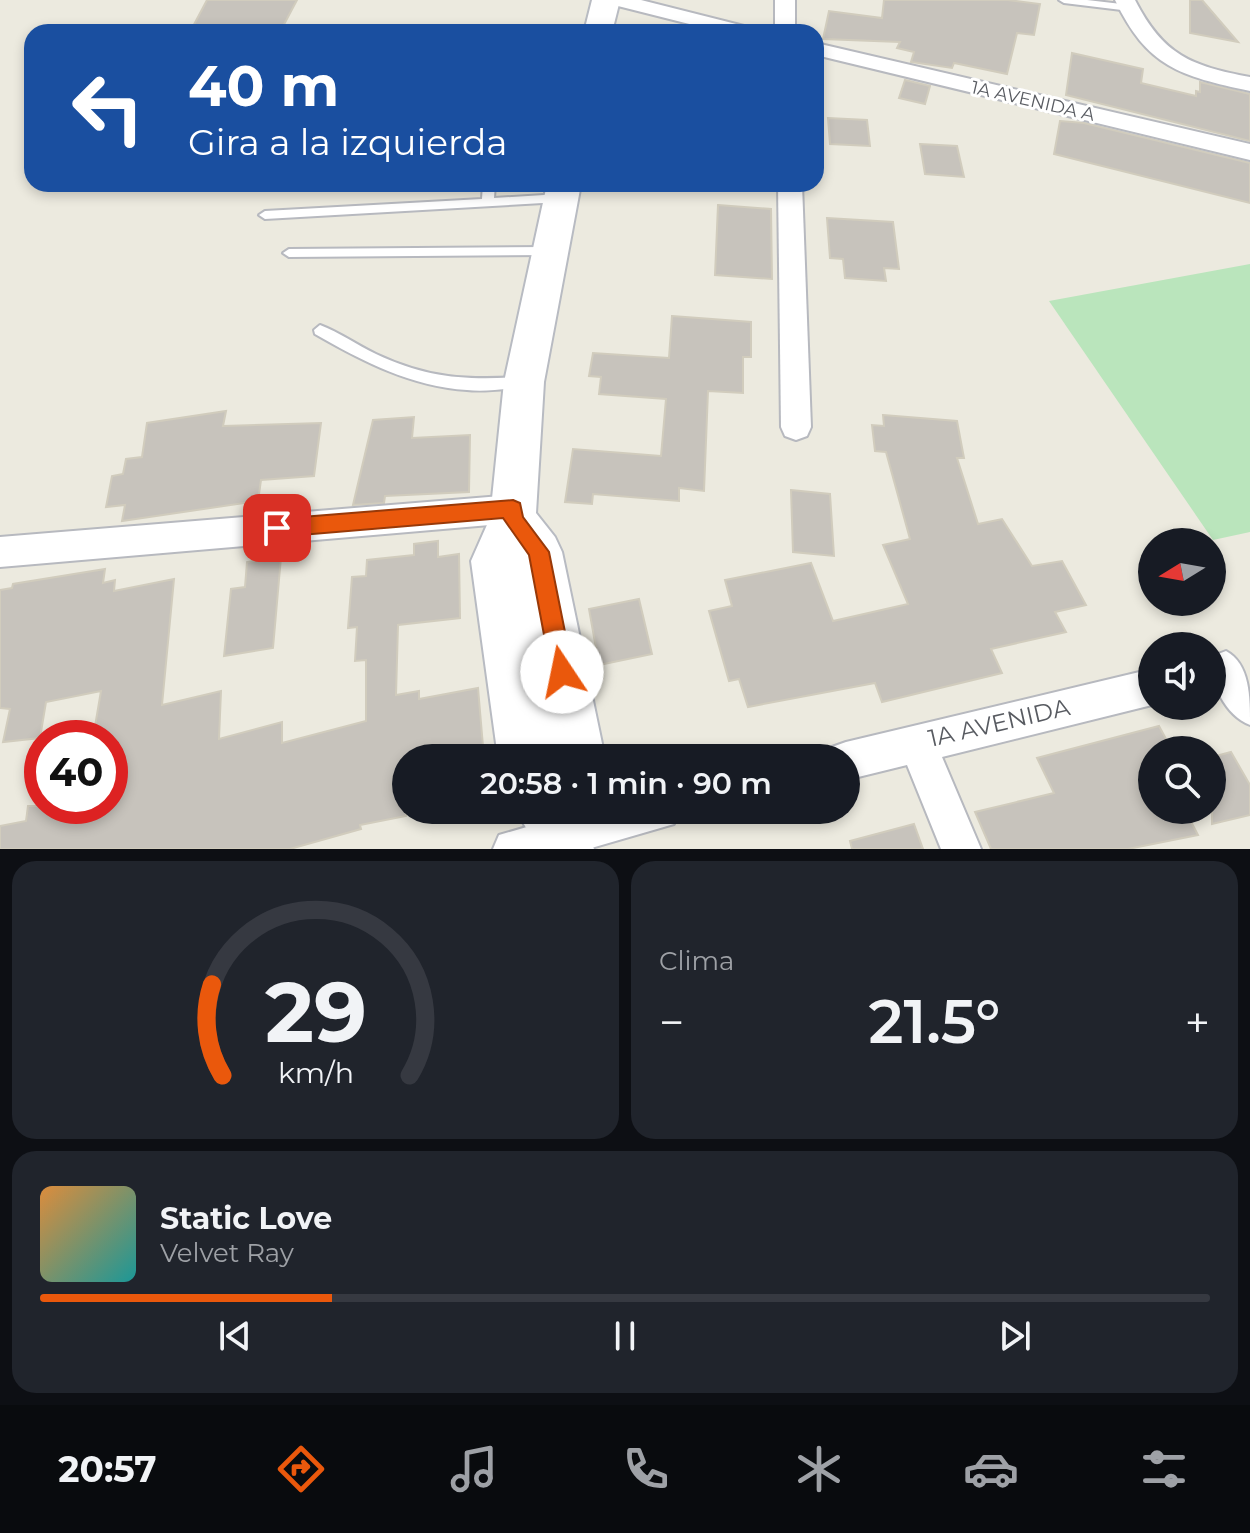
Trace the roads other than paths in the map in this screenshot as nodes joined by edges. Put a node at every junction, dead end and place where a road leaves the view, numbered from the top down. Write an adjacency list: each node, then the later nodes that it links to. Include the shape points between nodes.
1 (606, 0): 6 (street)
2 (617, 0): 7 (street)
3 (785, 0): 8 (street)
4 (1064, 0): 5 (lane)
5 (1127, 4): 10 (street, via 1136,26 1179,67)
6 (600, 24)
7 (713, 24)
8 (785, 24)
9 (824, 51): 11 (street, 1A AVENIDA A)
10 (1250, 84)
11 (1250, 152)
12 (489, 192): 16 (lane)
13 (556, 192): 16 (lane)
14 (563, 192): 18 (street)
15 (790, 192): 22 (street)
16 (488, 202): 17 (lane)
17 (265, 215)
18 (549, 251): 19 (lane); 21 (street)
19 (289, 253)
20 (320, 330): 21 (lane, via 366,358 410,373 465,385)
21 (524, 382): 23 (street)
22 (796, 427)
23 (513, 514): 24 (street); 29 (street, via 494,561); 30 (street, via 539,552)
24 (0, 552)
25 (1229, 668): 27 (street)
26 (1138, 690): 28 (street, 1A AVENIDA)
27 (1250, 707)
28 (917, 742): 31 (street, 1A AVENIDA); 34 (street)
29 (523, 744)
30 (575, 744)
31 (860, 757)
32 (588, 824): 33 (street)
33 (552, 831)
34 (961, 849)

